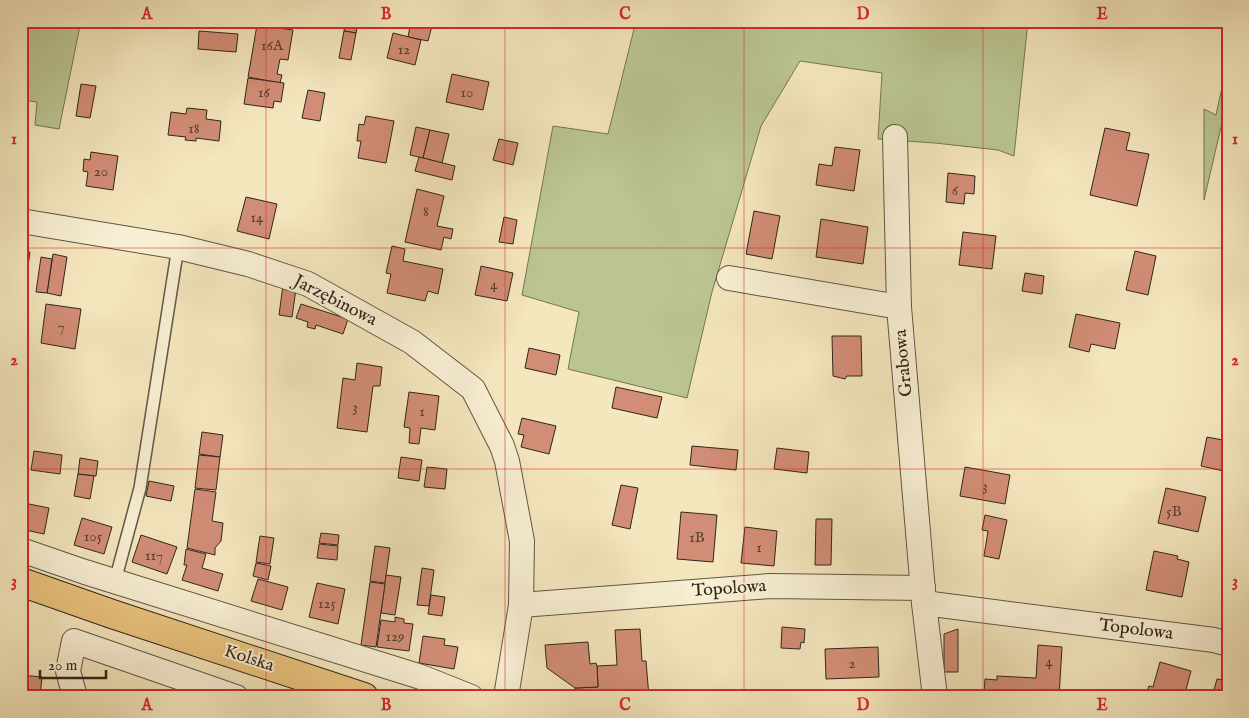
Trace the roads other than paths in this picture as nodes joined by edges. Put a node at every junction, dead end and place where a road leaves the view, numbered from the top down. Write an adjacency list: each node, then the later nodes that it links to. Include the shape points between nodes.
1 (895, 137): 5 (street, Grabowa)
2 (21, 221): 3 (street, Jarzębinowa)
3 (178, 247): 7 (lane, via 140,488); 10 (street, Jarzębinowa, via 248,264 308,284 412,342 473,389 507,461 522,541)
4 (729, 278): 5 (street)
5 (899, 307): 9 (street, Grabowa)
6 (21, 550): 7 (street)
7 (115, 581): 15 (street, via 420,677)
8 (21, 582): 14 (main road, Kolska)
9 (924, 596): 10 (street, Topolowa, via 770,586); 11 (street, Topolowa); 17 (street)
10 (521, 605): 16 (street)
11 (1228, 644)
12 (75, 697): 13 (street, via 68,671 74,641)
13 (236, 697)
14 (364, 697)
15 (471, 697)
16 (506, 697)
17 (935, 697)

